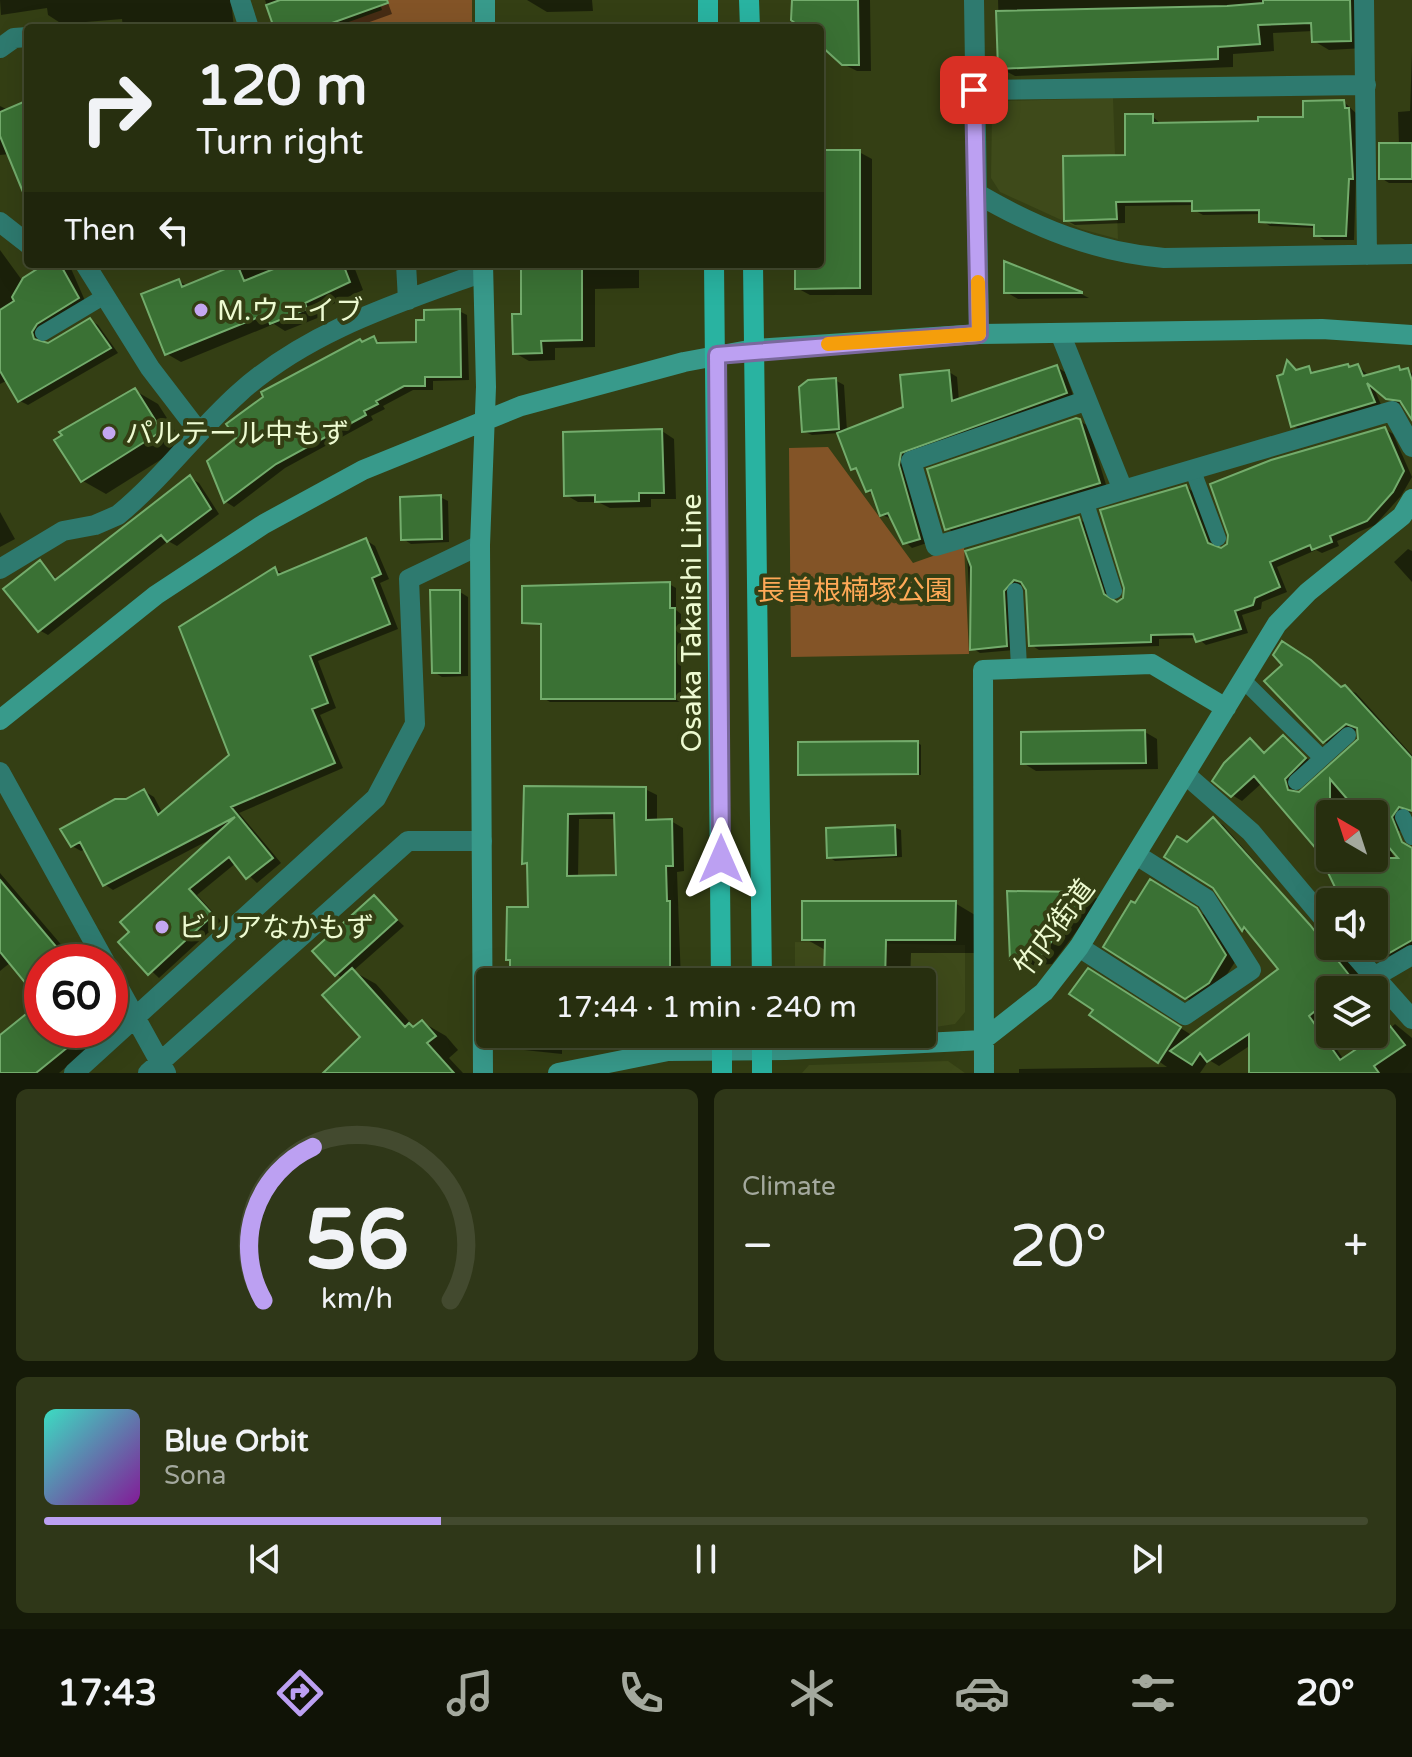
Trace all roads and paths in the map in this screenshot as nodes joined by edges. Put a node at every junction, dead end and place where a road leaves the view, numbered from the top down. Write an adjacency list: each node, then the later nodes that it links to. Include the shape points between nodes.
1 (240, 0): 7 (street)
2 (485, 0): 8 (street)
3 (708, 0): 9 (main road)
4 (749, 0): 10 (main road)
5 (974, 0): 14 (street)
6 (1364, 0): 13 (street)
7 (247, 24)
8 (485, 24)
9 (708, 24)
10 (750, 24)
11 (24, 37): 12 (street)
12 (0, 48)
13 (1366, 85): 14 (street); 19 (street)
14 (974, 90): 15 (street)
15 (976, 193): 19 (street, via 1056,234 1133,256); 29 (street)
16 (0, 222): 17 (street)
17 (24, 241)
18 (1412, 254): 19 (street)
19 (1367, 255)
20 (88, 268): 25 (street)
21 (406, 268): 26 (street)
22 (483, 268): 26 (street); 34 (street)
23 (714, 268): 32 (main road, Osaka Takaishi Line)
24 (753, 268): 31 (main road)
25 (105, 296): 27 (lane); 35 (street)
26 (408, 300): 35 (street, via 330,331 277,363)
27 (43, 333)
28 (1060, 333): 29 (street); 30 (street, via 1322,329); 33 (street)
29 (979, 334): 31 (street)
30 (1412, 335)
31 (754, 349): 32 (street); 65 (main road)
32 (717, 355): 34 (street); 64 (main road, Osaka Takaishi Line)
33 (1085, 401): 38 (street); 39 (street, via 911,461 936,546)
34 (485, 419): 42 (street); 49 (street, via 363,470 210,557)
35 (199, 432): 43 (street, via 118,515 63,531)
36 (1412, 447): 37 (street, via 1392,411)
37 (1193, 471): 38 (street); 41 (lane)
38 (1123, 490): 39 (street)
39 (1085, 500): 45 (lane)
40 (1409, 514): 47 (street, 竹内街道, via 1308,592 1277,624)
41 (1218, 538)
42 (480, 545): 57 (street); 70 (street, via 409,579 415,724 376,798)
43 (0, 569)
44 (1015, 591): 46 (lane)
45 (1114, 591)
46 (1019, 667): 48 (street, via 1152,664); 73 (street, via 983,670)
47 (1244, 681): 48 (street, 竹内街道); 51 (lane)
48 (1226, 708): 53 (street, 竹内街道)
49 (0, 720)
50 (1348, 735): 51 (lane)
51 (1322, 758): 54 (lane)
52 (0, 772): 60 (street)
53 (1185, 774): 58 (street, 竹内街道); 59 (street, via 1251,832)
54 (1296, 782)
55 (1403, 817): 56 (lane)
56 (1412, 837)
57 (482, 841): 77 (street, via 408,841); 79 (street)
58 (1138, 856): 61 (street, 竹内街道); 61 (street, via 1206,899 1251,970 1185,1015)
59 (1316, 909)
60 (95, 944)
61 (1079, 947): 73 (street, 竹内街道, via 1044,992)
62 (1412, 955): 67 (street)
63 (1359, 960): 66 (street)
64 (721, 968)
65 (762, 968)
66 (1373, 976)
67 (1376, 976)
68 (1388, 992): 71 (street)
69 (128, 1004): 70 (street)
70 (135, 1017): 77 (street); 78 (street)
71 (1412, 1019)
72 (936, 1040): 73 (street)
73 (983, 1040): 83 (street)
74 (686, 1048): 80 (street)
75 (722, 1048): 81 (main road)
76 (761, 1048): 82 (main road)
77 (158, 1069)
78 (74, 1073)
79 (483, 1073)
80 (558, 1073)
81 (722, 1073)
82 (762, 1073)
83 (984, 1073)

